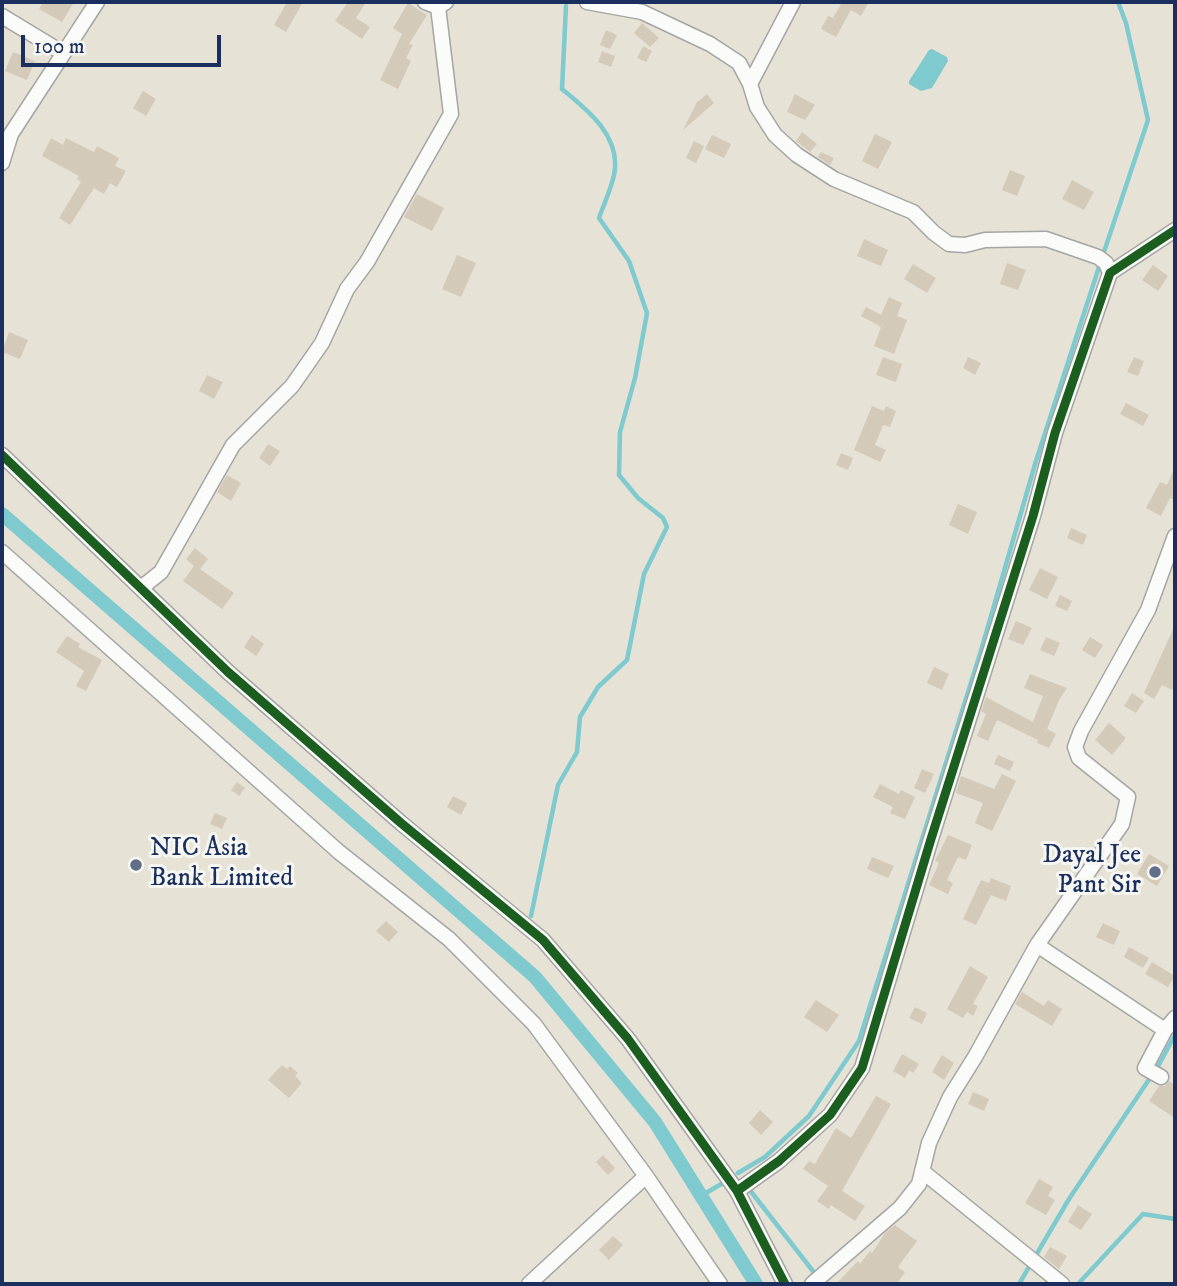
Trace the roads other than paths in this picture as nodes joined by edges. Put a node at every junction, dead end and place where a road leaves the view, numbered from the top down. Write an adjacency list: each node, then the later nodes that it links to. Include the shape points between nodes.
1 (97, 2): 6 (street)
2 (587, 2): 7 (street, via 642,12 710,44 739,64)
3 (793, 2): 7 (street)
4 (436, 4): 14 (street, via 451,114 347,289 322,343 292,386 233,445 161,572)
5 (2, 16): 6 (street)
6 (63, 53): 8 (street, via 11,134)
7 (750, 85): 10 (street, via 757,107 775,135 797,155 834,179 913,212 949,244 1046,239)
8 (2, 163)
9 (1175, 230): 10 (street)
10 (1105, 264): 21 (street, via 1033,516 862,1068 830,1115)
11 (2, 455): 14 (street)
12 (1175, 536): 15 (street, via 1148,610 1075,747 1079,758 1128,797 1122,824)
13 (2, 552): 20 (street, via 339,852 449,939 534,1024)
14 (141, 589): 21 (street, via 258,698 544,940 628,1039)
15 (1037, 945): 17 (street); 19 (street, via 950,1097)
16 (1175, 1018): 17 (street)
17 (1165, 1030): 18 (street, via 1145,1068)
18 (1161, 1077)
19 (922, 1171): 25 (street, via 919,1184 900,1208); 26 (street)
20 (646, 1176): 22 (street); 23 (street)
21 (737, 1191): 24 (street)
22 (529, 1284)
23 (720, 1284)
24 (785, 1284)
25 (811, 1284)
26 (1062, 1284)

